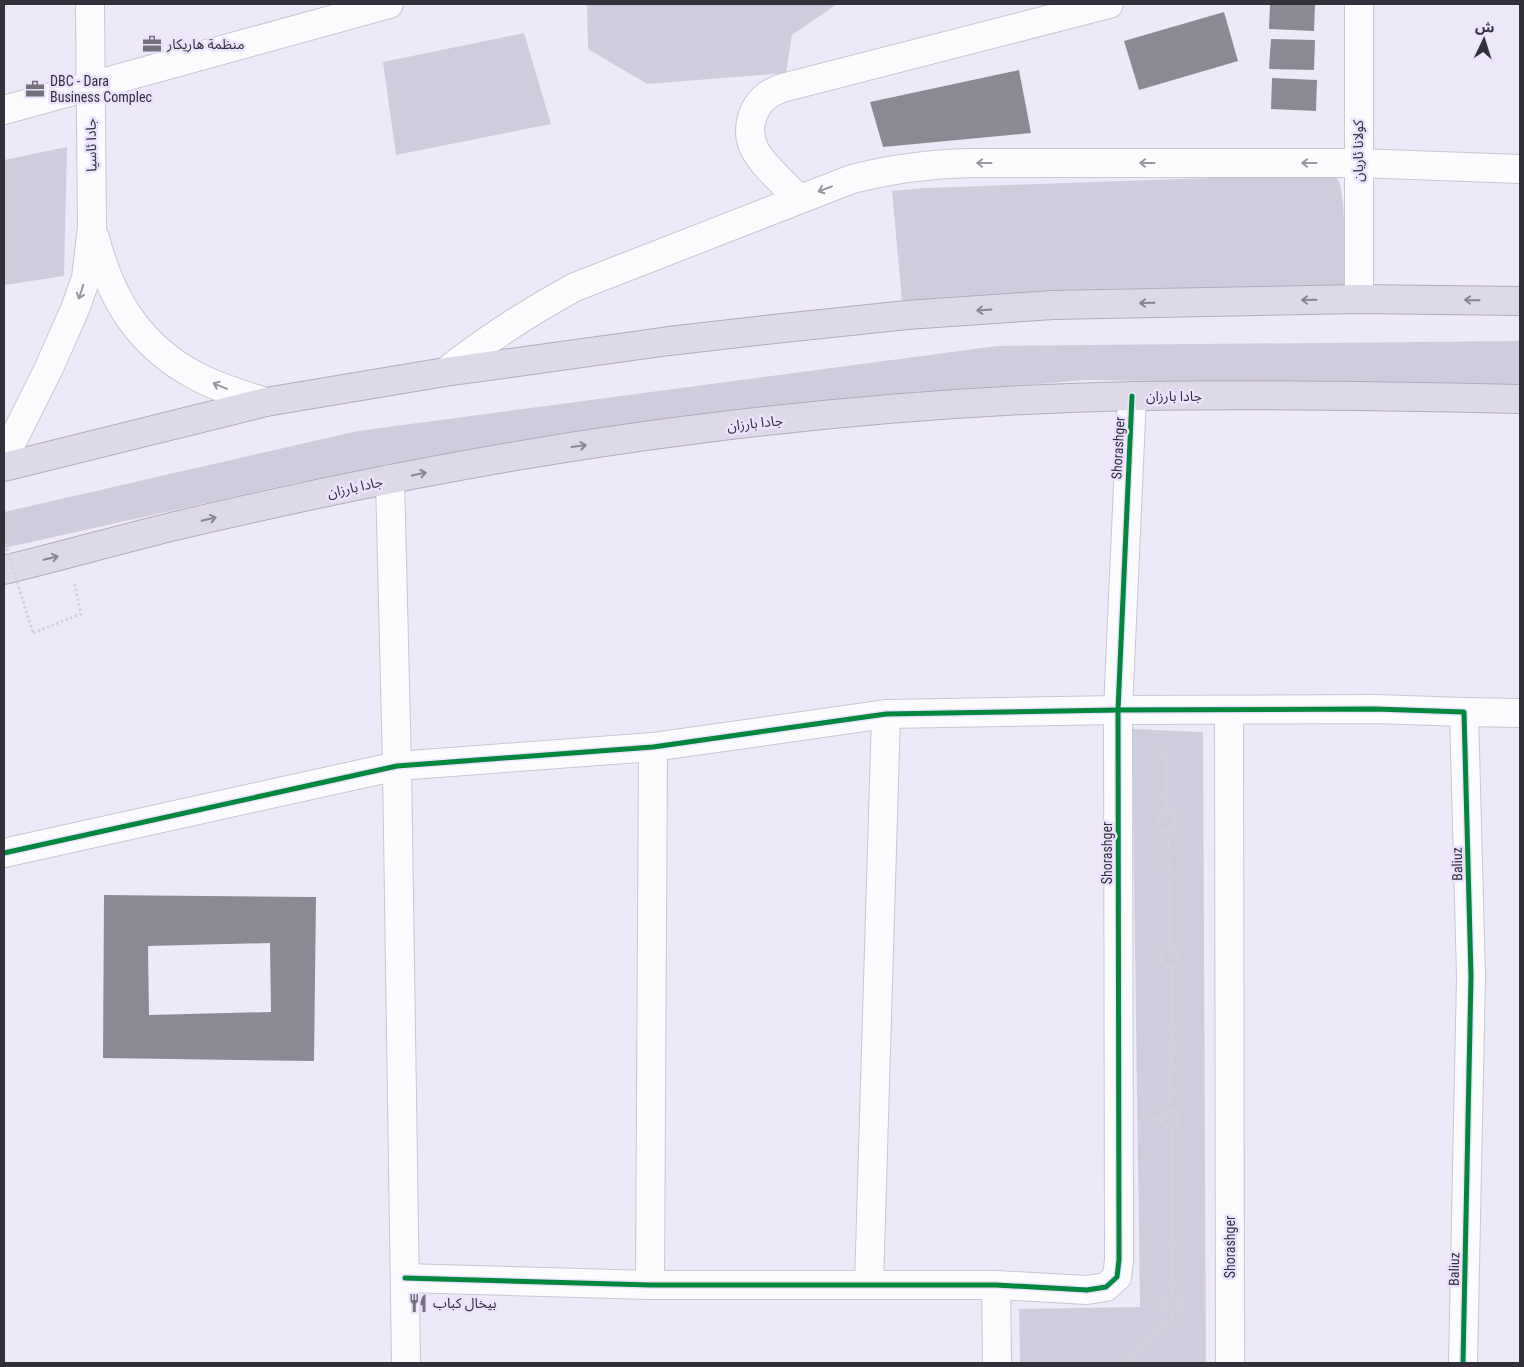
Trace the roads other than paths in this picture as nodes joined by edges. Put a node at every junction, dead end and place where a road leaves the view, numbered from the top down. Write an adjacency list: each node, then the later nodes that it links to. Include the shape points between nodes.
1 (90, 4): 6 (street, جادا ئاسيا)
2 (389, 4): 5 (street)
3 (1109, 4): 10 (street, via 782,88 768,95 757,106 751,120 750,135 764,162)
4 (1359, 4): 8 (street, كولانا ئاريان)
5 (345, 10): 6 (street)
6 (90, 87): 7 (street); 11 (street, جادا ئاسيا)
7 (4, 110)
8 (1358, 163): 9 (street); 10 (street, one-way to 10, via 940,164 910,166 852,179); 12 (street, كولانا ئاريان)
9 (1520, 169)
10 (800, 199): 14 (street, via 576,287 506,327)
11 (92, 227): 17 (street, one-way to 11, via 198,377 153,346 138,331 110,284); 18 (street, one-way to 18, via 86,278 75,310)
12 (1359, 299): 13 (highway, one-way to 12); 14 (highway, one-way to 14, via 1053,305 907,315 669,341)
13 (1520, 301)
14 (444, 372): 17 (highway)
15 (1132, 396): 16 (highway, جادا بارزان, via 1339,395); 20 (highway, جادا بارزان, one-way to 15, via 699,429 946,404); 22 (street, Shorashger)
16 (1520, 399)
17 (266, 402): 19 (highway)
18 (4, 458)
19 (4, 467)
20 (390, 479): 21 (highway, جادا بارزان, one-way to 20, via 184,524); 28 (street)
21 (4, 570)
22 (1118, 710): 23 (street); 26 (street); 33 (street, Shorashger, via 1117,1277 1106,1287 1088,1290)
23 (1229, 710): 24 (street); 36 (street, Shorashger)
24 (1464, 712): 25 (street); 37 (street, Baliuz, via 1471,976)
25 (1520, 713)
26 (886, 714): 27 (street); 31 (street)
27 (653, 747): 28 (street); 32 (street)
28 (397, 766): 29 (street); 30 (street)
29 (4, 853)
30 (405, 1278): 32 (street); 34 (street)
31 (869, 1284): 32 (street); 33 (street)
32 (650, 1285)
33 (996, 1285): 35 (street)
34 (406, 1363)
35 (997, 1363)
36 (1230, 1363)
37 (1463, 1363)

